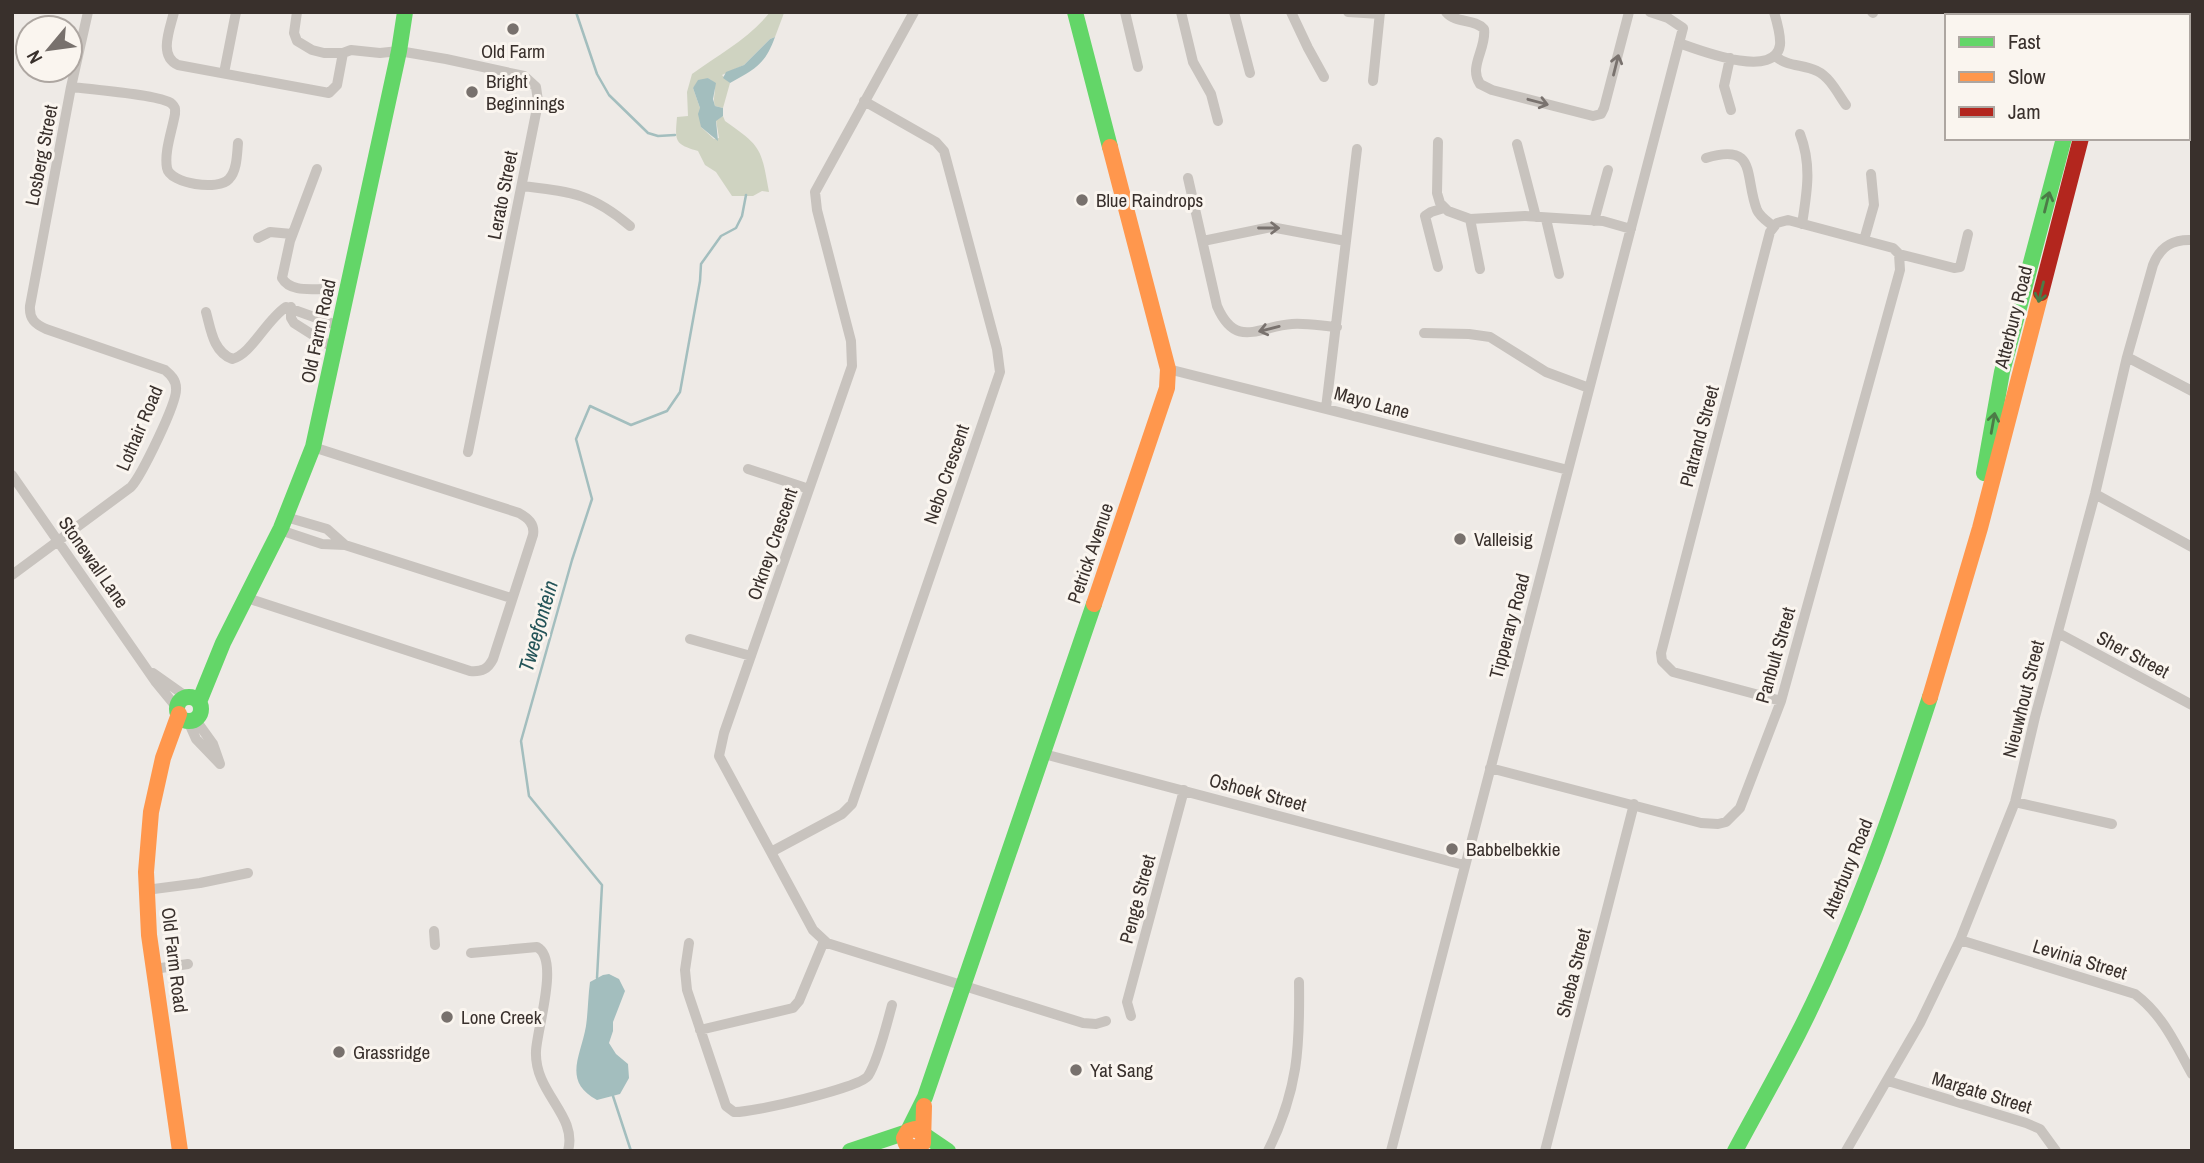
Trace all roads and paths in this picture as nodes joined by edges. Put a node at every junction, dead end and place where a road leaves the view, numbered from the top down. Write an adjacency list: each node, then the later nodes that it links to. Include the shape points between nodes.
1 (88, 12): 30 (street, Losberg Street)
2 (174, 12): 26 (street, via 167,48 170,60)
3 (236, 12): 26 (street)
4 (297, 12): 22 (street, via 295,33 301,45 324,53)
5 (405, 12): 21 (street, Old Farm Road)
6 (914, 12): 31 (street, Orkney Crescent)
7 (1075, 12): 75 (street, Petrick Avenue)
8 (1125, 12): 25 (street)
9 (1181, 12): 34 (street, via 1193,62 1207,86)
10 (1234, 12): 27 (street)
11 (1291, 12): 28 (street)
12 (1348, 12): 18 (street)
13 (1446, 12): 14 (street, one-way to 14, via 1484,29 1475,72 1480,84 1593,116 1604,108)
14 (1629, 12)
15 (1650, 12): 19 (street)
16 (1677, 12): 19 (street)
17 (1774, 12): 23 (street, via 1780,45)
18 (1380, 13): 29 (street)
19 (1681, 26): 20 (street, Tipperary Road)
20 (1679, 43): 24 (street); 55 (street, Tipperary Road)
21 (399, 51): 22 (street); 47 (street, Lerato Street, via 531,80 538,101); 70 (street, Old Farm Road)
22 (343, 53): 26 (street, via 337,85 329,93)
23 (1775, 56): 24 (street, via 1761,63); 32 (street, via 1819,72)
24 (1730, 58): 33 (street, via 1724,86)
25 (1138, 67)
26 (224, 73)
27 (1250, 73)
28 (1324, 76)
29 (1373, 81)
30 (71, 87): 39 (street, via 171,103 175,114 167,165 177,180 212,186 227,182); 76 (street, Losberg Street, via 30,316 39,326)
31 (864, 101): 85 (street, Orkney Crescent, via 815,192 853,358); 106 (street, Nebo Crescent, via 944,151 1000,372 852,804 842,814)
32 (1846, 105)
33 (1731, 110)
34 (1218, 121)
35 (1800, 134): 52 (street, via 1809,174)
36 (2063, 140): 91 (street, Atterbury Road, one-way to 36, via 2003,372)
37 (2080, 140): 91 (street, Atterbury Road, one-way to 91)
38 (1438, 142): 48 (street, via 1437,193)
39 (238, 143)
40 (1517, 144): 49 (street)
41 (1357, 149): 61 (street)
42 (1706, 158): 54 (street, via 1728,152 1739,156 1750,174 1757,210)
43 (317, 169): 56 (street)
44 (1608, 170): 51 (street)
45 (1871, 174): 59 (street, via 1874,205)
46 (1188, 178): 62 (street)
47 (522, 186): 53 (street, via 589,198); 81 (street, Lerato Street)
48 (1444, 208): 50 (street); 64 (street, via 1425,216)
49 (1541, 218): 50 (street); 51 (street); 66 (street)
50 (1470, 219): 65 (street)
51 (1594, 221): 55 (street)
52 (1802, 224): 54 (street, via 1788,220); 59 (street)
53 (630, 226)
54 (1773, 226): 97 (street, Platrand Street, via 1661,653 1673,672)
55 (1631, 229): 77 (street, Tipperary Road)
56 (292, 234): 58 (street, via 270,232); 67 (street, via 284,282 292,287)
57 (1968, 234): 63 (street, via 1957,268)
58 (258, 238)
59 (1864, 240): 63 (street)
60 (2192, 240): 74 (street, Nieuwhout Street, via 2178,240 2155,259)
61 (1346, 241): 62 (street, one-way to 61, via 1271,227); 71 (street)
62 (1203, 242): 71 (street, one-way to 62, via 1289,324 1251,333 1234,330 1217,306)
63 (1899, 254): 97 (street, Panbult Street, via 1900,270)
64 (1437, 267)
65 (1480, 269)
66 (1559, 274)
67 (324, 289)
68 (291, 307): 69 (street, via 276,314 244,353 232,359 219,350); 70 (street); 73 (street, via 294,323)
69 (206, 312)
70 (339, 326): 73 (street, Old Farm Road)
71 (1337, 327): 79 (street)
72 (1423, 333): 77 (street, via 1490,337 1546,372)
73 (335, 349): 80 (street, Old Farm Road)
74 (2127, 357): 78 (street); 86 (street, Nieuwhout Street)
75 (1168, 369): 79 (street, Mayo Lane); 100 (street, Petrick Avenue, via 1158,417)
76 (172, 376): 88 (street, Lothair Road, via 176,394 137,480)
77 (1589, 388): 83 (street, Tipperary Road)
78 (2192, 391)
79 (1326, 408): 83 (street, Mayo Lane)
80 (313, 447): 87 (street, Old Farm Road); 93 (street, via 529,519 533,535)
81 (468, 452)
82 (748, 469): 85 (street)
83 (1568, 470): 101 (street, Tipperary Road)
84 (12, 474): 88 (street, Stonewall Lane)
85 (809, 489): 96 (street, Orkney Crescent)
86 (2095, 494): 89 (street); 94 (street, Nieuwhout Street)
87 (283, 523): 92 (street, Old Farm Road); 93 (street, via 322,544 345,545)
88 (59, 541): 90 (street, Lothair Road); 99 (street, Stonewall Lane, via 148,669)
89 (2192, 547)
90 (12, 575)
91 (1963, 587): 134 (street, Atterbury Road, via 1910,763 1833,960)
92 (247, 598): 93 (street, via 478,671 493,659); 99 (street, Old Farm Road)
93 (511, 598)
94 (2058, 633): 98 (street, Sher Street); 103 (street, Nieuwhout Street)
95 (690, 639): 96 (street)
96 (751, 656): 106 (street, Orkney Crescent, via 719,756)
97 (1781, 701): 104 (street, Panbult Street, via 1745,797 1732,818 1718,824 1701,823)
98 (2192, 705)
99 (187, 710): 109 (street, Old Farm Road, via 163,758 148,831)
100 (1044, 754): 102 (street, Oshoek Street); 119 (street, Petrick Avenue)
101 (1490, 768): 104 (street, Panbult Street); 107 (street, Tipperary Road)
102 (1184, 790): 107 (street, Oshoek Street); 121 (street, Penge Street, via 1127,1002)
103 (2015, 802): 105 (street); 111 (street, Nieuwhout Street)
104 (1634, 804): 133 (street, Sheba Street)
105 (2112, 824)
106 (771, 852): 112 (street, Orkney Crescent, via 813,930)
107 (1464, 865): 132 (street, Tipperary Road)
108 (248, 873): 109 (street)
109 (146, 890): 117 (street, Old Farm Road)
110 (434, 931): 114 (street)
111 (1960, 940): 124 (street, Levinia Street, via 2135,995 2159,1016); 125 (street, Nieuwhout Street)
112 (824, 941): 119 (street); 123 (street, via 793,1008)
113 (689, 943): 123 (street, via 685,980)
114 (435, 945)
115 (471, 953): 128 (street, via 542,950 547,964 536,1048 538,1071 567,1125)
116 (188, 964): 117 (street)
117 (154, 969): 127 (street, Old Farm Road)
118 (1299, 982): 131 (street, via 1297,1064 1287,1108)
119 (963, 986): 122 (street, via 1083,1023); 126 (street, Petrick Avenue, via 925,1097)
120 (892, 1005): 123 (street, via 870,1073 861,1083 738,1112 726,1106)
121 (1131, 1016)
122 (1106, 1021)
123 (700, 1030)
124 (2192, 1074)
125 (1888, 1081): 135 (street, Nieuwhout Street); 136 (street, Margate Street, via 2026,1122 2040,1129)
126 (916, 1140): 129 (street); 130 (street)
127 (180, 1151)
128 (568, 1151)
129 (850, 1151)
130 (948, 1151)
131 (1268, 1151)
132 (1391, 1151)
133 (1545, 1151)
134 (1735, 1151)
135 (1846, 1151)
136 (2056, 1151)

